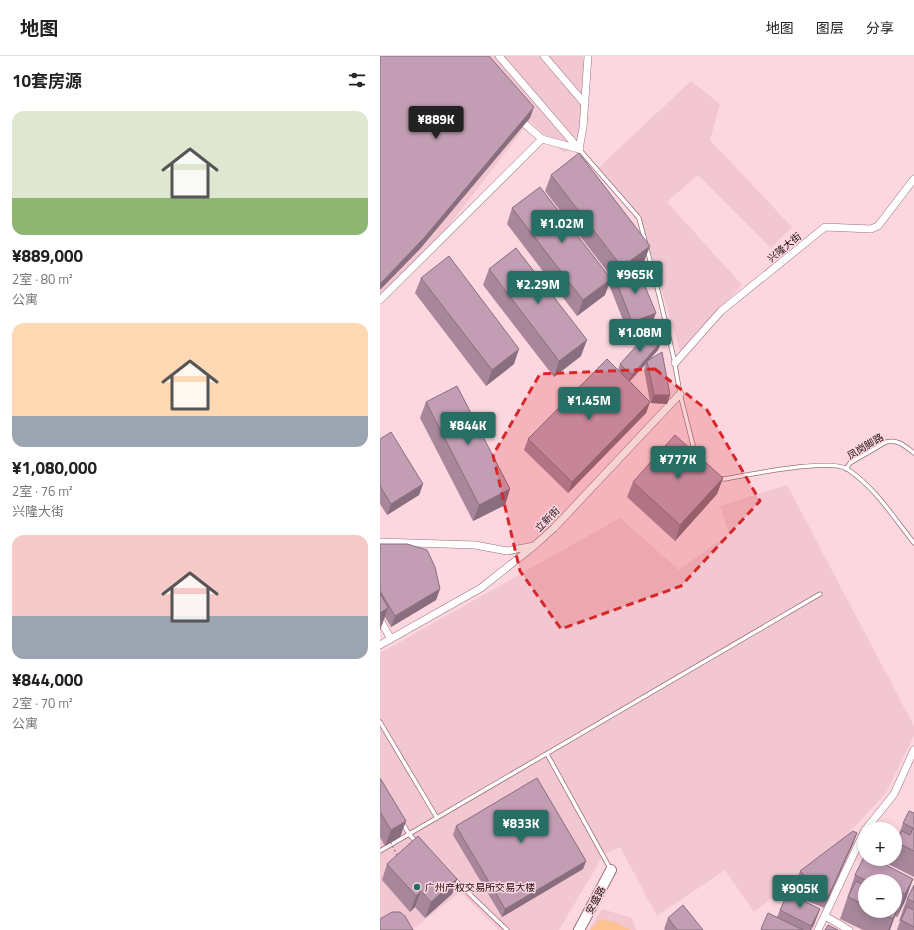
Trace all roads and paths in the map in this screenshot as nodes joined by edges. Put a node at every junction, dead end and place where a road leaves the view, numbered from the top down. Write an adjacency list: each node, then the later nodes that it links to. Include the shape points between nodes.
1 (498, 56): 7 (street)
2 (544, 56): 4 (street)
3 (588, 56): 4 (street)
4 (585, 104): 7 (street)
5 (513, 114): 6 (street)
6 (542, 139): 7 (street); 9 (street)
7 (579, 149): 10 (lane, via 639,218)
8 (914, 179): 10 (street, 兴隆大街, via 878,226 871,229 825,227 721,311)
9 (380, 300)
10 (675, 362): 11 (lane)
11 (680, 394): 13 (lane); 18 (street, 立新街)
12 (914, 453): 14 (lane, 凤岗脚路, via 893,440 850,463)
13 (697, 462)
14 (846, 469): 15 (lane, via 824,464 724,479); 17 (lane, via 880,499)
15 (712, 476)
16 (380, 542): 18 (street, 立新街, via 475,545 507,551)
17 (914, 543)
18 (534, 546): 21 (street, via 481,588)
19 (820, 594): 25 (lane)
20 (380, 620): 21 (street)
21 (391, 639): 22 (street)
22 (380, 646)
23 (380, 722): 26 (lane)
24 (914, 750): 28 (street, via 894,794)
25 (547, 754): 26 (lane); 35 (lane)
26 (436, 818): 29 (lane)
27 (401, 821): 29 (lane)
28 (872, 822)
29 (409, 834): 31 (lane); 33 (lane)
30 (391, 843): 34 (path, bridge)
31 (420, 845)
32 (858, 847): 37 (street)
33 (380, 851)
34 (398, 856)
35 (611, 870): 39 (street, 安盛路)
36 (447, 872): 38 (lane)
37 (825, 916): 40 (street); 41 (street)
38 (507, 930)
39 (579, 930)
40 (818, 930)
41 (849, 930)

